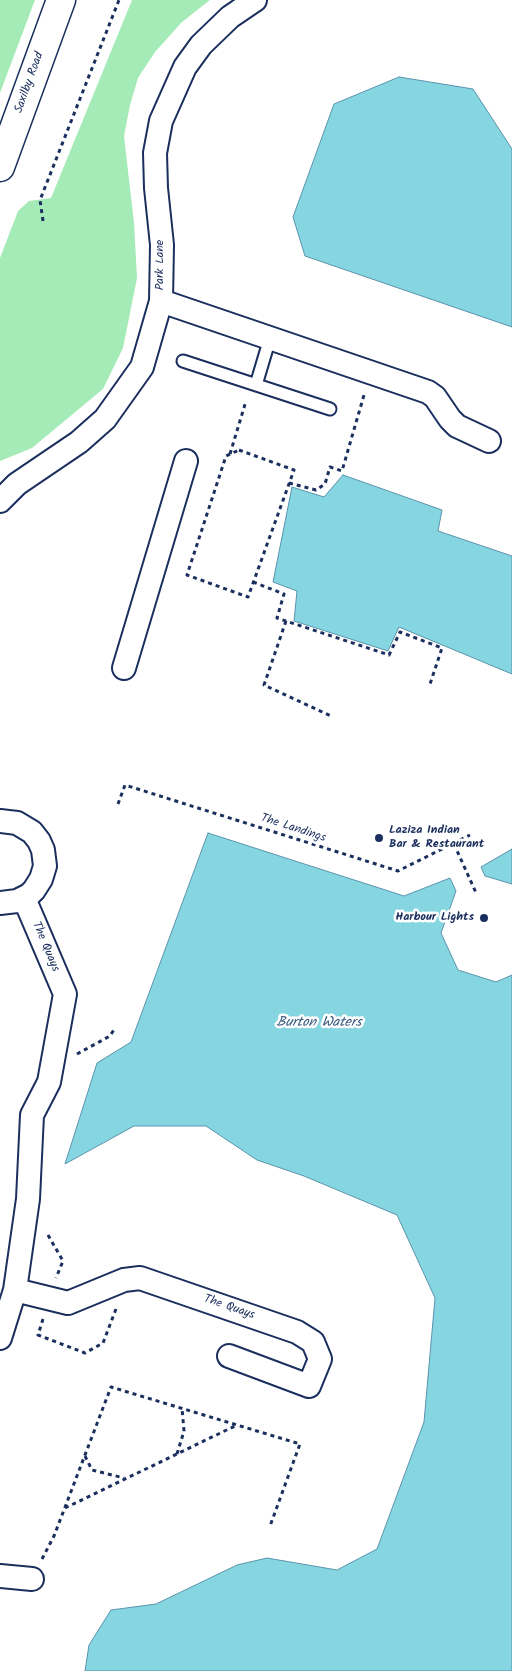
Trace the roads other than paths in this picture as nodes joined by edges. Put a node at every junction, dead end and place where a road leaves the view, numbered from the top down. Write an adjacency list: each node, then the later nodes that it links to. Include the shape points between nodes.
1 (61, 0): 3 (highway, Saxilby Road)
2 (255, 0): 4 (street, Park Lane, via 230,17 201,45 185,67 161,121 155,153 162,245)
3 (0, 167)
4 (161, 300): 5 (street); 11 (street, Park Lane, via 142,367 105,419 79,442 17,484)
5 (270, 338): 7 (lane); 9 (street, via 428,392 457,426)
6 (183, 361): 7 (lane)
7 (254, 384): 8 (lane)
8 (330, 408)
9 (494, 443)
10 (186, 461): 12 (street)
11 (0, 501)
12 (124, 668)
13 (0, 821): 14 (street, via 27,828 43,850 45,866 41,879)
14 (24, 898): 15 (street); 16 (street, The Quays, via 65,994 49,1082 32,1115 28,1199)
15 (0, 903)
16 (14, 1290): 17 (street, The Quays); 18 (street, The Quays, via 68,1303 140,1278 297,1332 314,1342 320,1359 309,1386)
17 (0, 1338)
18 (228, 1356)
19 (0, 1576): 20 (street)
20 (32, 1579)

